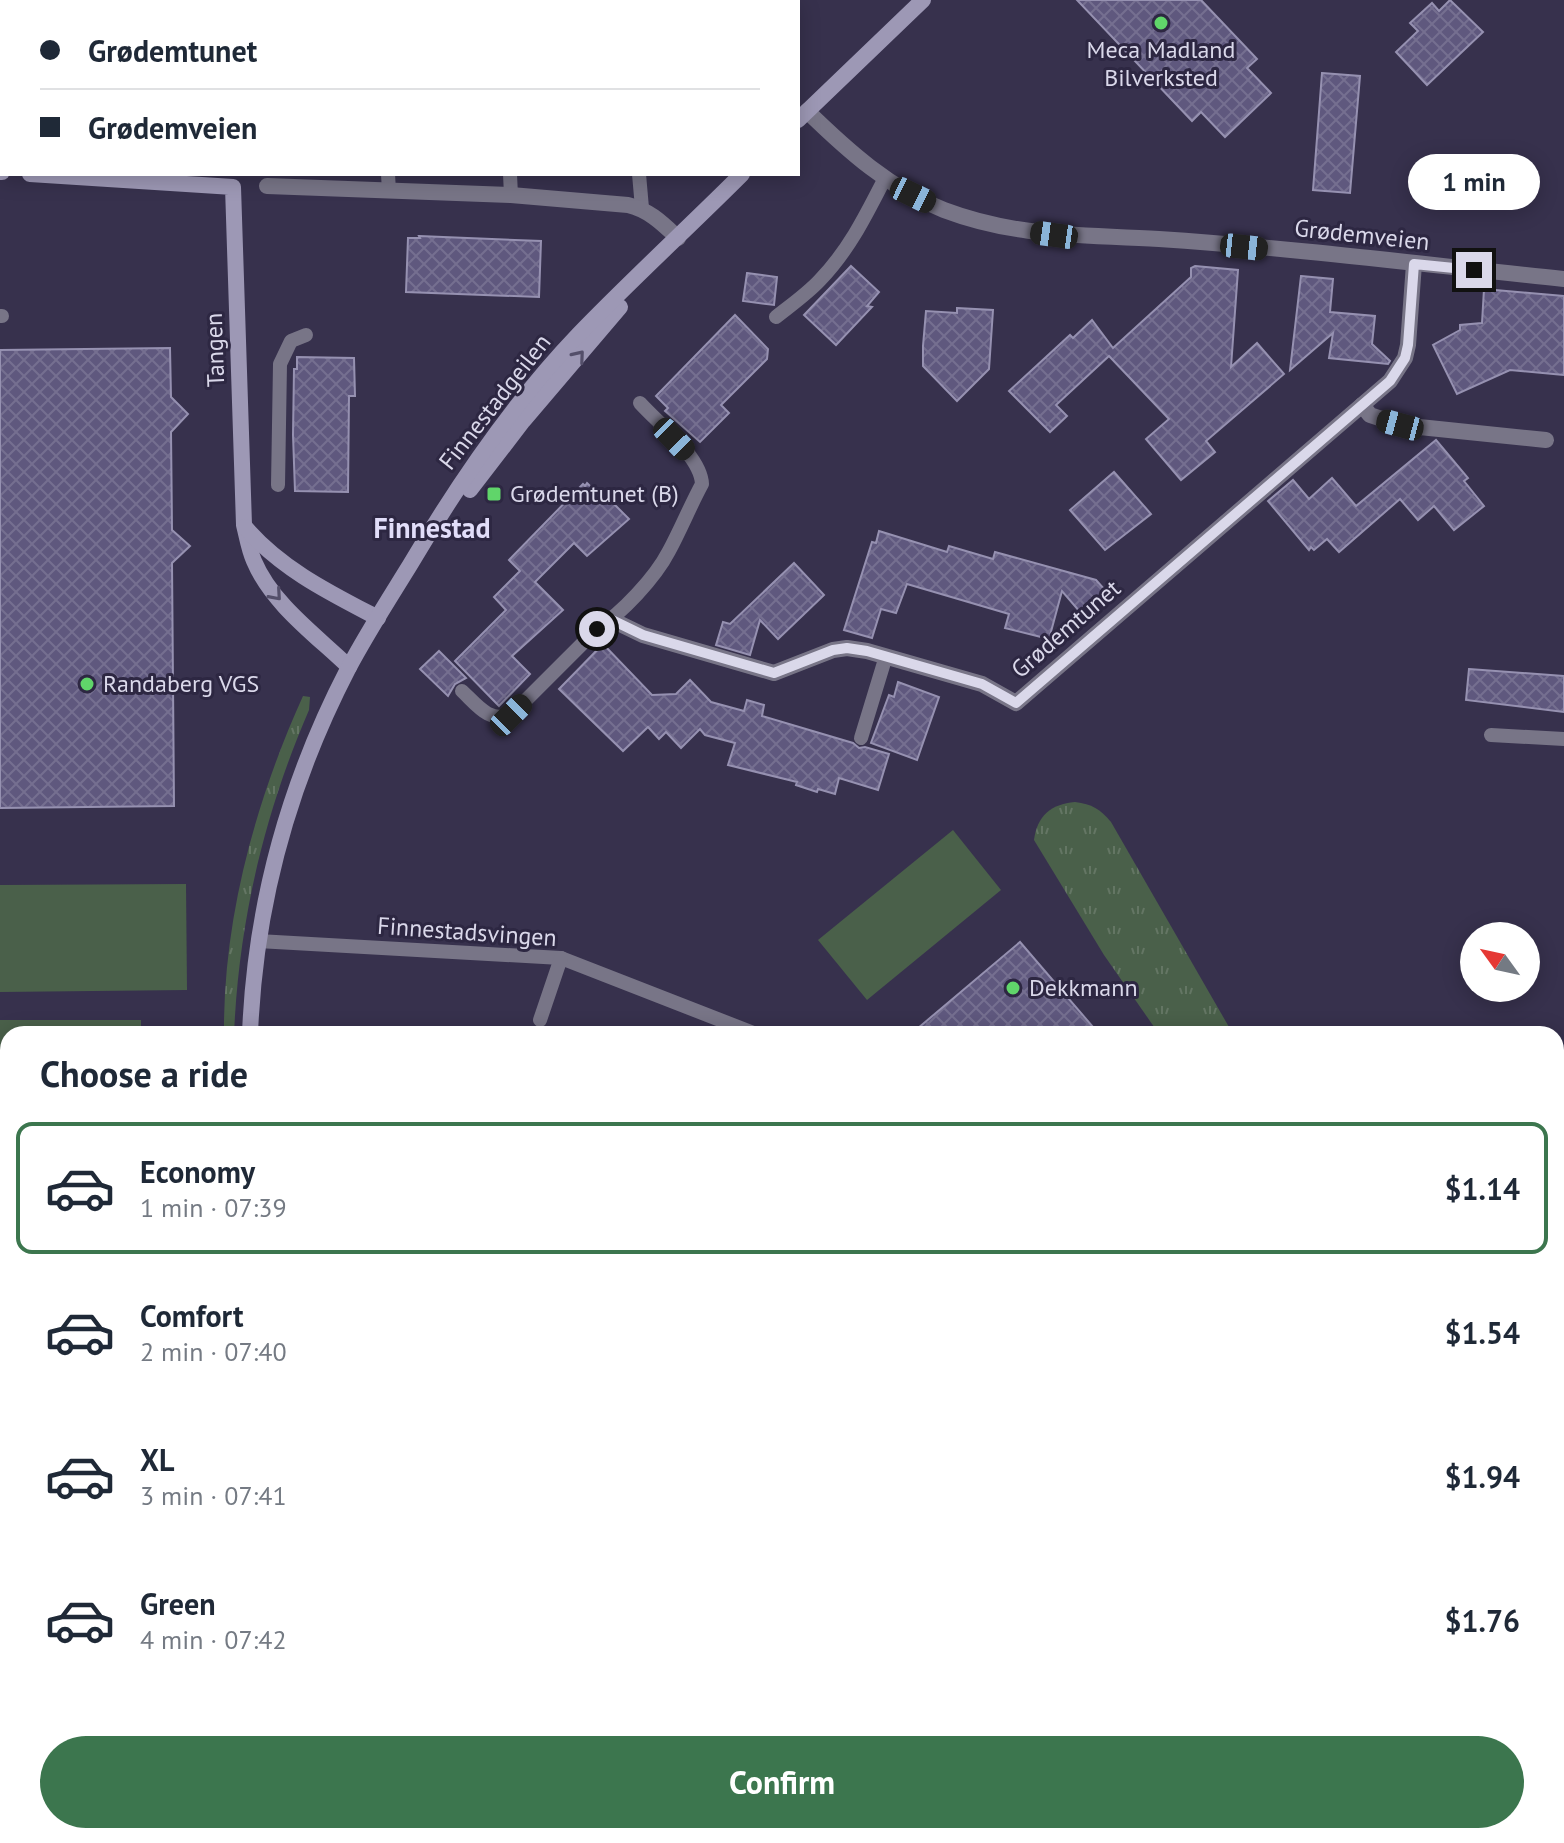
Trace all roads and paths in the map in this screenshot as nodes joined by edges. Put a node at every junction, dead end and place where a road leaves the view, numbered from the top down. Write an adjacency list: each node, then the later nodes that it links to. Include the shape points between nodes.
1 (923, 0): 2 (main road)
2 (802, 116): 7 (street, Grødemveien)
3 (88, 176): 8 (main road)
4 (510, 176): 11 (lane)
5 (639, 176): 12 (lane)
6 (740, 176): 13 (main road, Finnestadgeilen)
7 (885, 178): 14 (street, Grødemveien, via 941,209 1009,229); 16 (lane, via 838,261)
8 (234, 181): 22 (main road, Tangen)
9 (388, 182): 10 (street); 11 (street)
10 (267, 186)
11 (511, 195): 12 (street)
12 (642, 208): 13 (street)
13 (678, 238): 23 (main road, Finnestadgeilen, via 576,336 520,404 430,532)
14 (1414, 264): 15 (street, Grødemveien); 19 (street, Grødemtunet, via 1405,358 1390,381)
15 (1564, 279)
16 (776, 317)
17 (306, 335): 21 (lane, via 291,341 280,364)
18 (640, 403): 24 (lane, via 690,456 702,484 668,553)
19 (1362, 405): 20 (street, via 1370,415 1400,425); 25 (street, Grødemtunet, via 1016,703 982,684)
20 (1546, 440)
21 (278, 485)
22 (244, 525): 23 (main road, via 293,570); 26 (main road, one-way to 26, via 263,579)
23 (378, 618): 26 (main road, Finnestadgeilen)
24 (612, 620): 25 (street, Grødemtunet, via 643,635 774,673 833,650); 27 (lane, via 511,715 492,717)
25 (886, 656): 29 (lane)
26 (349, 667): 31 (main road, Finnestadgeilen, via 292,799)
27 (462, 691)
28 (1491, 735): 30 (lane)
29 (861, 738)
30 (1564, 739)
31 (258, 941): 32 (lane, Finnestadsvingen); 34 (main road, Finnestadgeilen)
32 (561, 958): 33 (lane); 35 (lane, Finnestadsvingen)
33 (540, 1020)
34 (251, 1026)
35 (735, 1026)

